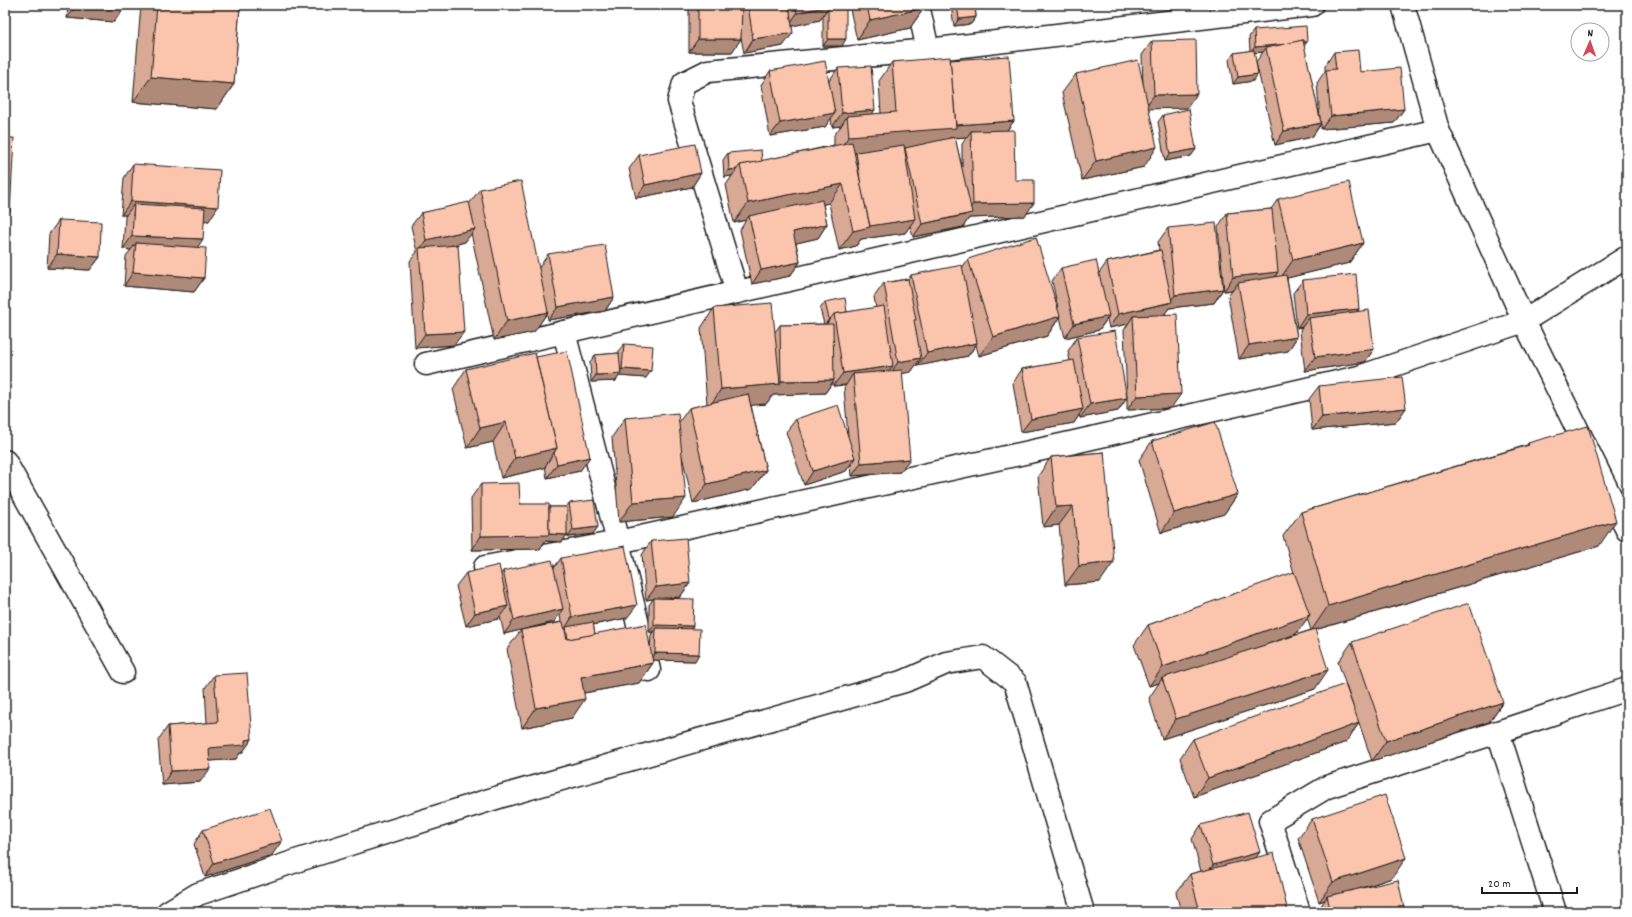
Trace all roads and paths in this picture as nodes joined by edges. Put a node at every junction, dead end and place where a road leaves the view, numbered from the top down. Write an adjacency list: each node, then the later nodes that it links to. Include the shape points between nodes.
1 (918, 5): 5 (street)
2 (1312, 5): 4 (street)
3 (1403, 5): 6 (street)
4 (1170, 13): 5 (street)
5 (928, 50): 8 (street, via 708,71 684,83 679,101)
6 (1438, 130): 8 (street); 9 (street)
7 (1627, 256): 9 (street)
8 (736, 292): 10 (street)
9 (1524, 321): 13 (street); 14 (street, via 1359,377)
10 (564, 332): 11 (street); 14 (street)
11 (426, 364)
12 (5, 461): 17 (street)
13 (1627, 529)
14 (618, 542): 15 (street); 16 (street)
15 (485, 567)
16 (649, 670)
17 (123, 672)
18 (1627, 688): 19 (street)
19 (1498, 732): 22 (street, via 1327,787 1270,821); 23 (street)
20 (168, 912): 21 (street, via 198,894 499,797 905,681 946,663 982,656 1015,682)
21 (1083, 912)
22 (1299, 912)
23 (1554, 912)

